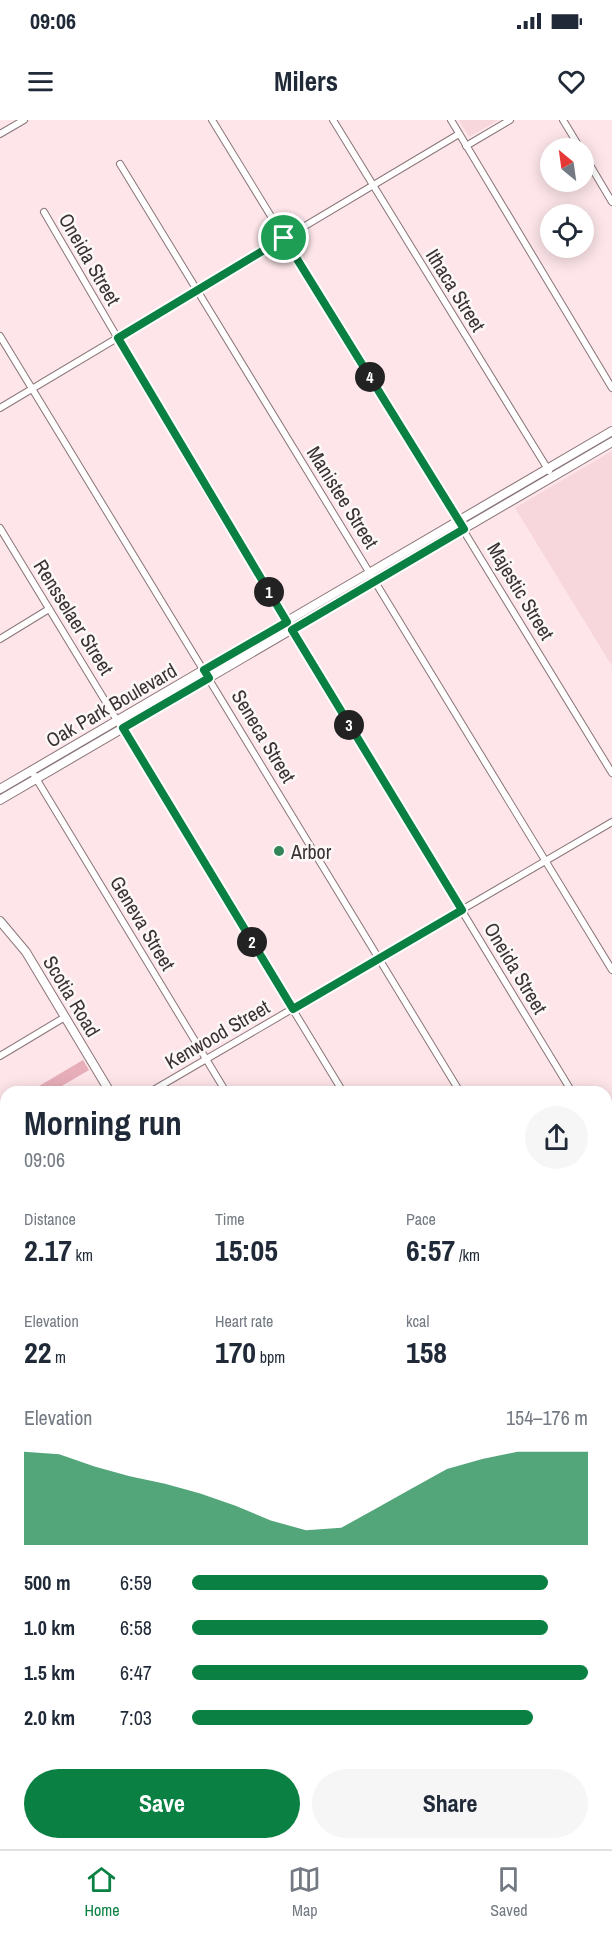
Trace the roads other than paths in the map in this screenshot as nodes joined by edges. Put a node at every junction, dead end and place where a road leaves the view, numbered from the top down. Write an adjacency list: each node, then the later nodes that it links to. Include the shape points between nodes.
1 (24, 120): 7 (street)
2 (213, 120): 16 (street, Majestic Street)
3 (333, 120): 13 (street, Ithaca Street)
4 (451, 120): 8 (street)
5 (510, 120): 10 (street)
6 (563, 120): 9 (street)
7 (0, 134)
8 (459, 134): 10 (street); 13 (street)
9 (574, 138)
10 (466, 146): 20 (street)
11 (120, 164): 17 (street, Manistee Street)
12 (594, 171): 14 (street)
13 (372, 186): 16 (street); 25 (street, Ithaca Street)
14 (612, 202)
15 (44, 213): 19 (street, Oneida Street)
16 (284, 238): 17 (street); 27 (street, Majestic Street)
17 (197, 291): 19 (street); 30 (street, Manistee Street)
18 (0, 336): 21 (street, Seneca Street)
19 (118, 338): 21 (street); 33 (street, Oneida Street)
20 (612, 388)
21 (32, 389): 22 (street); 35 (street, Seneca Street)
22 (0, 408)
23 (612, 431): 25 (street, Oak Park Boulevard)
24 (612, 442): 26 (street, Oak Park Boulevard)
25 (548, 469): 26 (street, Ithaca Street); 27 (street, Oak Park Boulevard)
26 (552, 477): 29 (street, Oak Park Boulevard)
27 (459, 521): 29 (street, Majestic Street); 30 (street, Oak Park Boulevard)
28 (0, 528): 32 (street, Rensselaer Street)
29 (464, 529): 31 (street, Oak Park Boulevard); 39 (street, Majestic Street)
30 (370, 573): 31 (street, Manistee Street); 33 (street, Oak Park Boulevard)
31 (375, 580): 33 (street, Oak Park Boulevard); 44 (street, Manistee Street)
32 (49, 609): 34 (street); 36 (street, Rensselaer Street)
33 (289, 626): 35 (street, Oak Park Boulevard); 45 (street, Oneida Street)
34 (0, 639)
35 (207, 674): 36 (street, Oak Park Boulevard); 37 (street, Oak Park Boulevard); 47 (street, Seneca Street)
36 (118, 720): 37 (street, Rensselaer Street); 38 (street, Oak Park Boulevard)
37 (123, 728): 40 (street, Oak Park Boulevard); 49 (street, Rensselaer Street)
38 (32, 770): 40 (street, Geneva Street); 41 (street, Oak Park Boulevard)
39 (612, 773)
40 (36, 779): 42 (street, Oak Park Boulevard); 52 (street, Geneva Street)
41 (0, 789)
42 (0, 800)
43 (612, 822): 44 (street, Kenwood Street)
44 (546, 861): 45 (street, Kenwood Street); 48 (street, Manistee Street)
45 (462, 910): 47 (street, Kenwood Street); 58 (street, Oneida Street)
46 (0, 921): 50 (street, Scotia Road, via 23,947)
47 (379, 958): 49 (street, Kenwood Street); 57 (street, Seneca Street)
48 (612, 970)
49 (293, 1009): 52 (street, Kenwood Street); 56 (street, Rensselaer Street)
50 (65, 1017): 51 (street); 53 (street, Scotia Road)
51 (0, 1056)
52 (206, 1059): 54 (street, Kenwood Street); 55 (street, Geneva Street)
53 (106, 1086)
54 (160, 1086)
55 (222, 1086)
56 (339, 1086)
57 (456, 1086)
58 (568, 1086)

